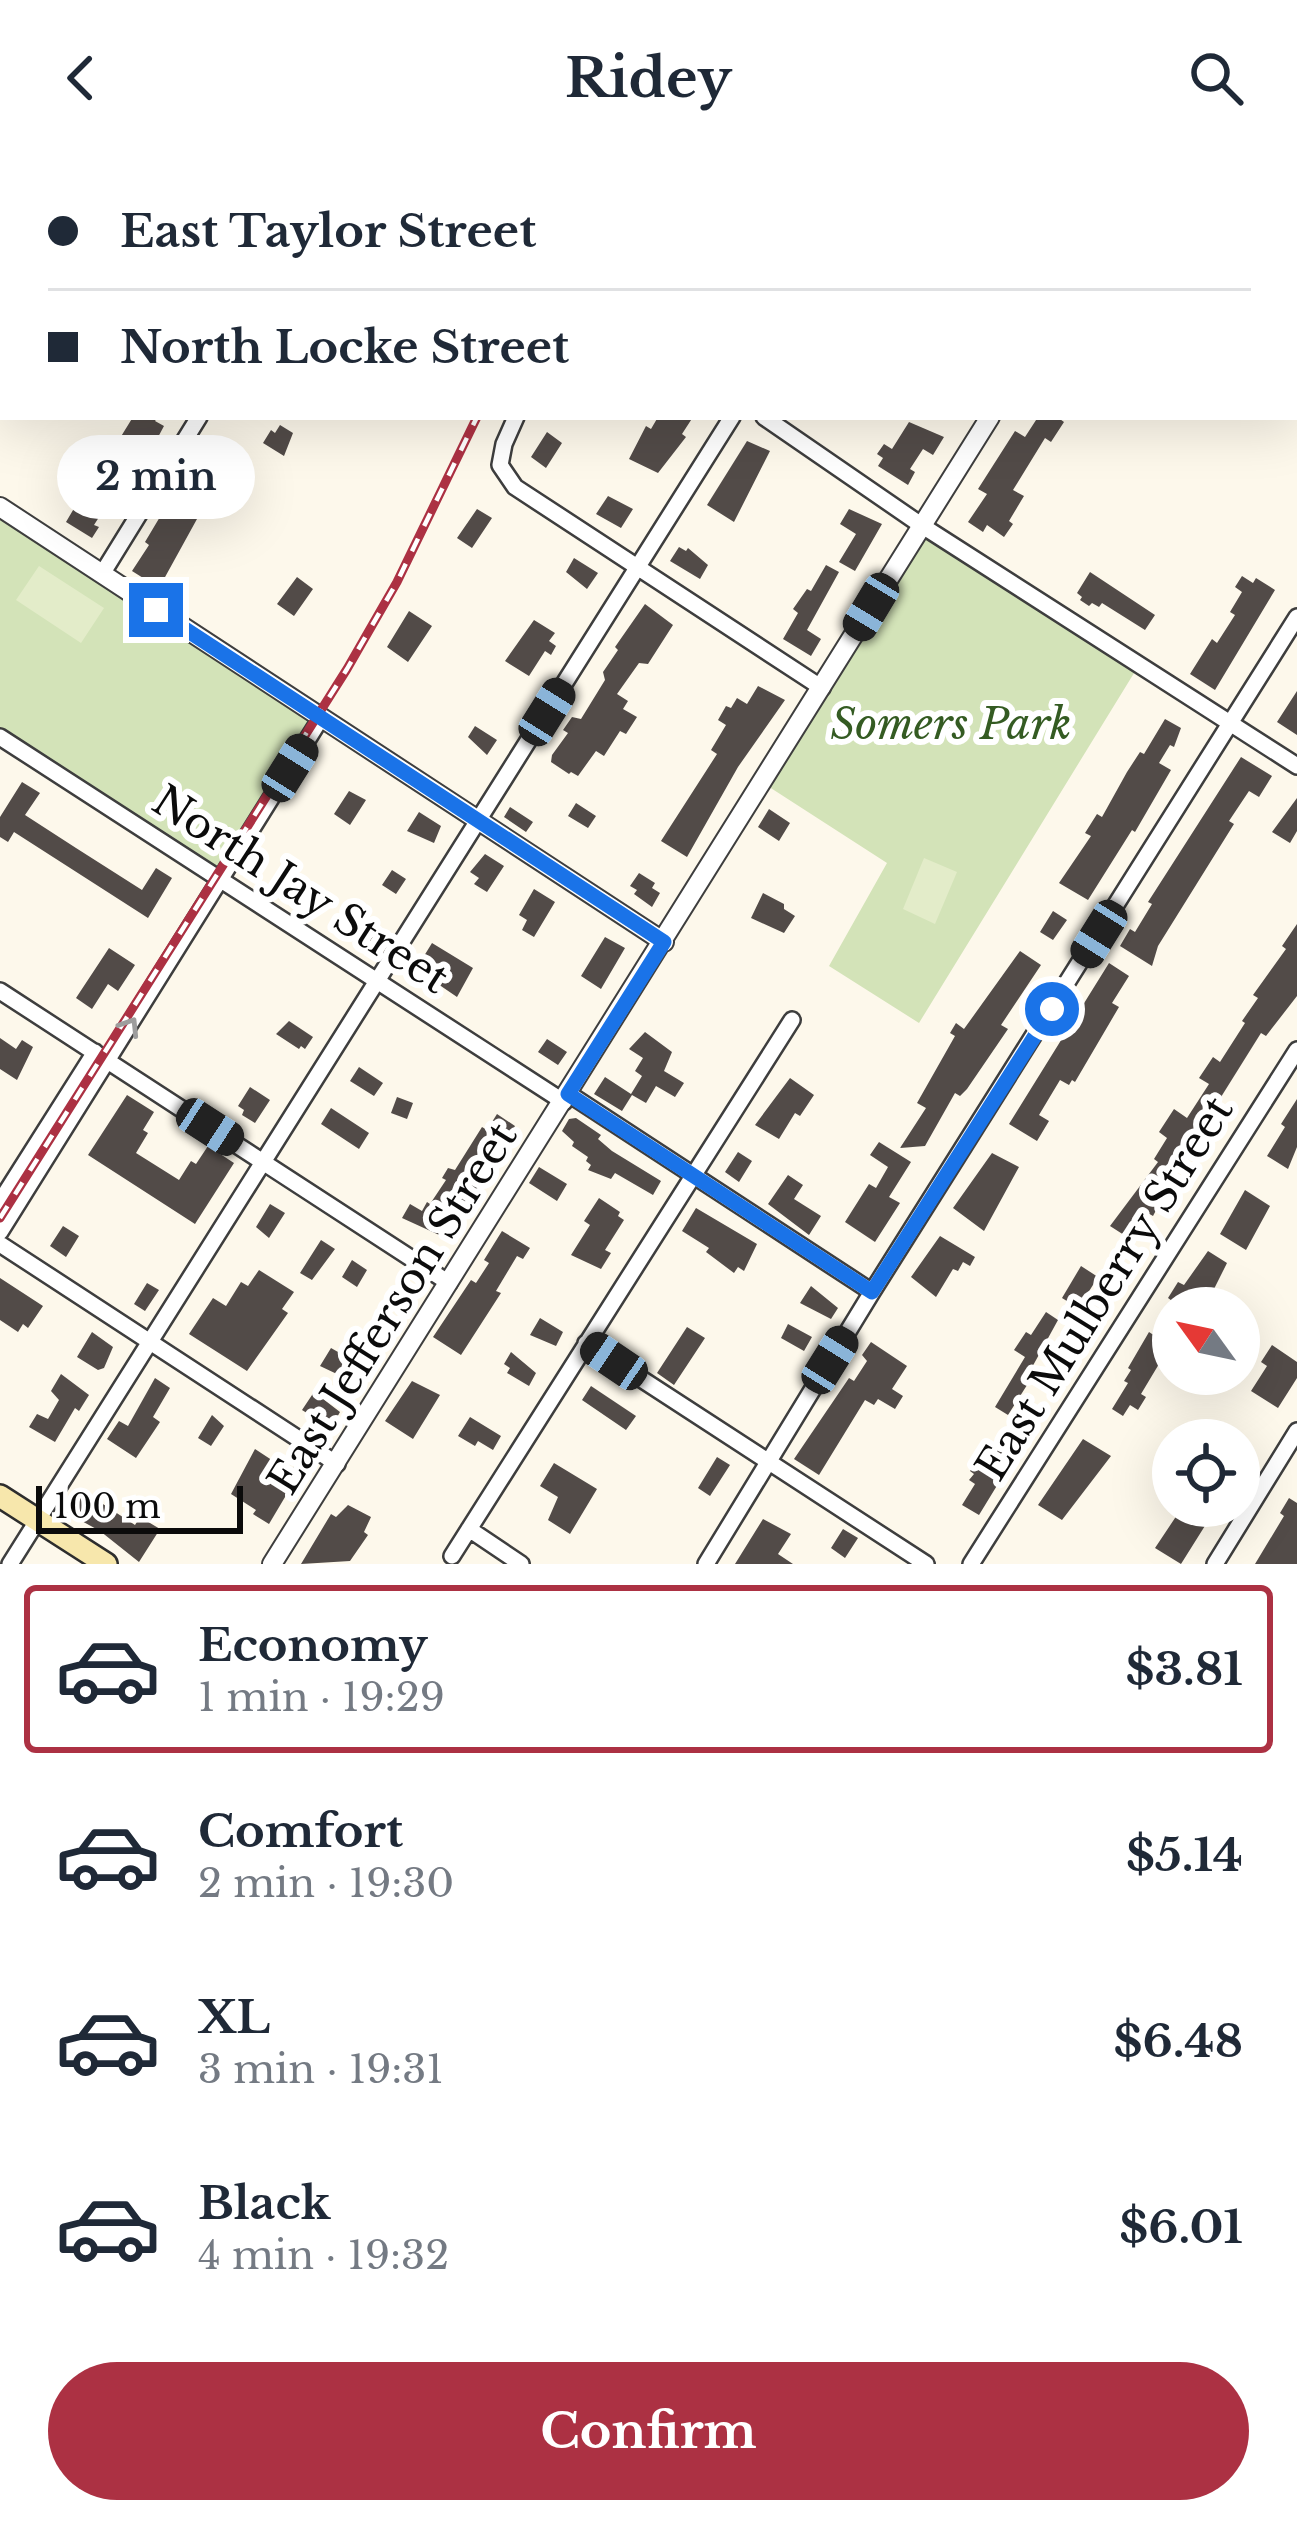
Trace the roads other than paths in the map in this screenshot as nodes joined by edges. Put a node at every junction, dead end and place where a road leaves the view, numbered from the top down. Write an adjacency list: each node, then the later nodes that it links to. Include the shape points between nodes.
1 (197, 420): 9 (street)
2 (515, 420): 8 (street, via 500,465 514,487)
3 (730, 420): 8 (street)
4 (768, 420): 7 (street)
5 (988, 420): 7 (street, East Jefferson Street)
6 (0, 507): 9 (street)
7 (921, 525): 11 (street, East Jefferson Street); 13 (street)
8 (637, 567): 11 (street); 16 (street)
9 (102, 574): 12 (street)
10 (1297, 616): 13 (street)
11 (822, 688): 18 (street, East Jefferson Street)
12 (321, 718): 16 (street); 17 (street)
13 (1231, 724): 15 (street); 31 (street)
14 (0, 737): 17 (street, North Jay Street)
15 (1297, 766)
16 (479, 820): 18 (street); 19 (street)
17 (221, 879): 19 (street, North Jay Street); 23 (street, one-way to 17)
18 (664, 942): 24 (street, East Jefferson Street)
19 (377, 981): 24 (street, North Jay Street); 25 (street)
20 (0, 991): 23 (street)
21 (792, 1020): 26 (street)
22 (1297, 1049): 49 (street, East Mulberry Street)
23 (102, 1057): 25 (street); 27 (street); 28 (street)
24 (566, 1098): 26 (street, North Jay Street); 30 (street, East Jefferson Street)
25 (264, 1162): 30 (street); 32 (street)
26 (692, 1175): 31 (street, North Jay Street); 33 (street)
27 (0, 1202)
28 (0, 1232)
29 (0, 1244): 32 (street)
30 (449, 1283): 36 (street, East Jefferson Street)
31 (872, 1292): 35 (street)
32 (150, 1342): 36 (street); 39 (street)
33 (586, 1342): 35 (street); 40 (street)
34 (1297, 1431): 50 (street)
35 (767, 1460): 47 (street); 48 (street)
36 (337, 1464): 45 (street, East Jefferson Street)
37 (0, 1496): 39 (main road)
38 (0, 1510): 39 (main road)
39 (34, 1525): 42 (street); 43 (main road); 44 (main road)
40 (469, 1529): 41 (street); 46 (street)
41 (452, 1556)
42 (10, 1564)
43 (82, 1564)
44 (106, 1564)
45 (272, 1564)
46 (520, 1564)
47 (706, 1564)
48 (926, 1564)
49 (971, 1564)
50 (1215, 1564)

